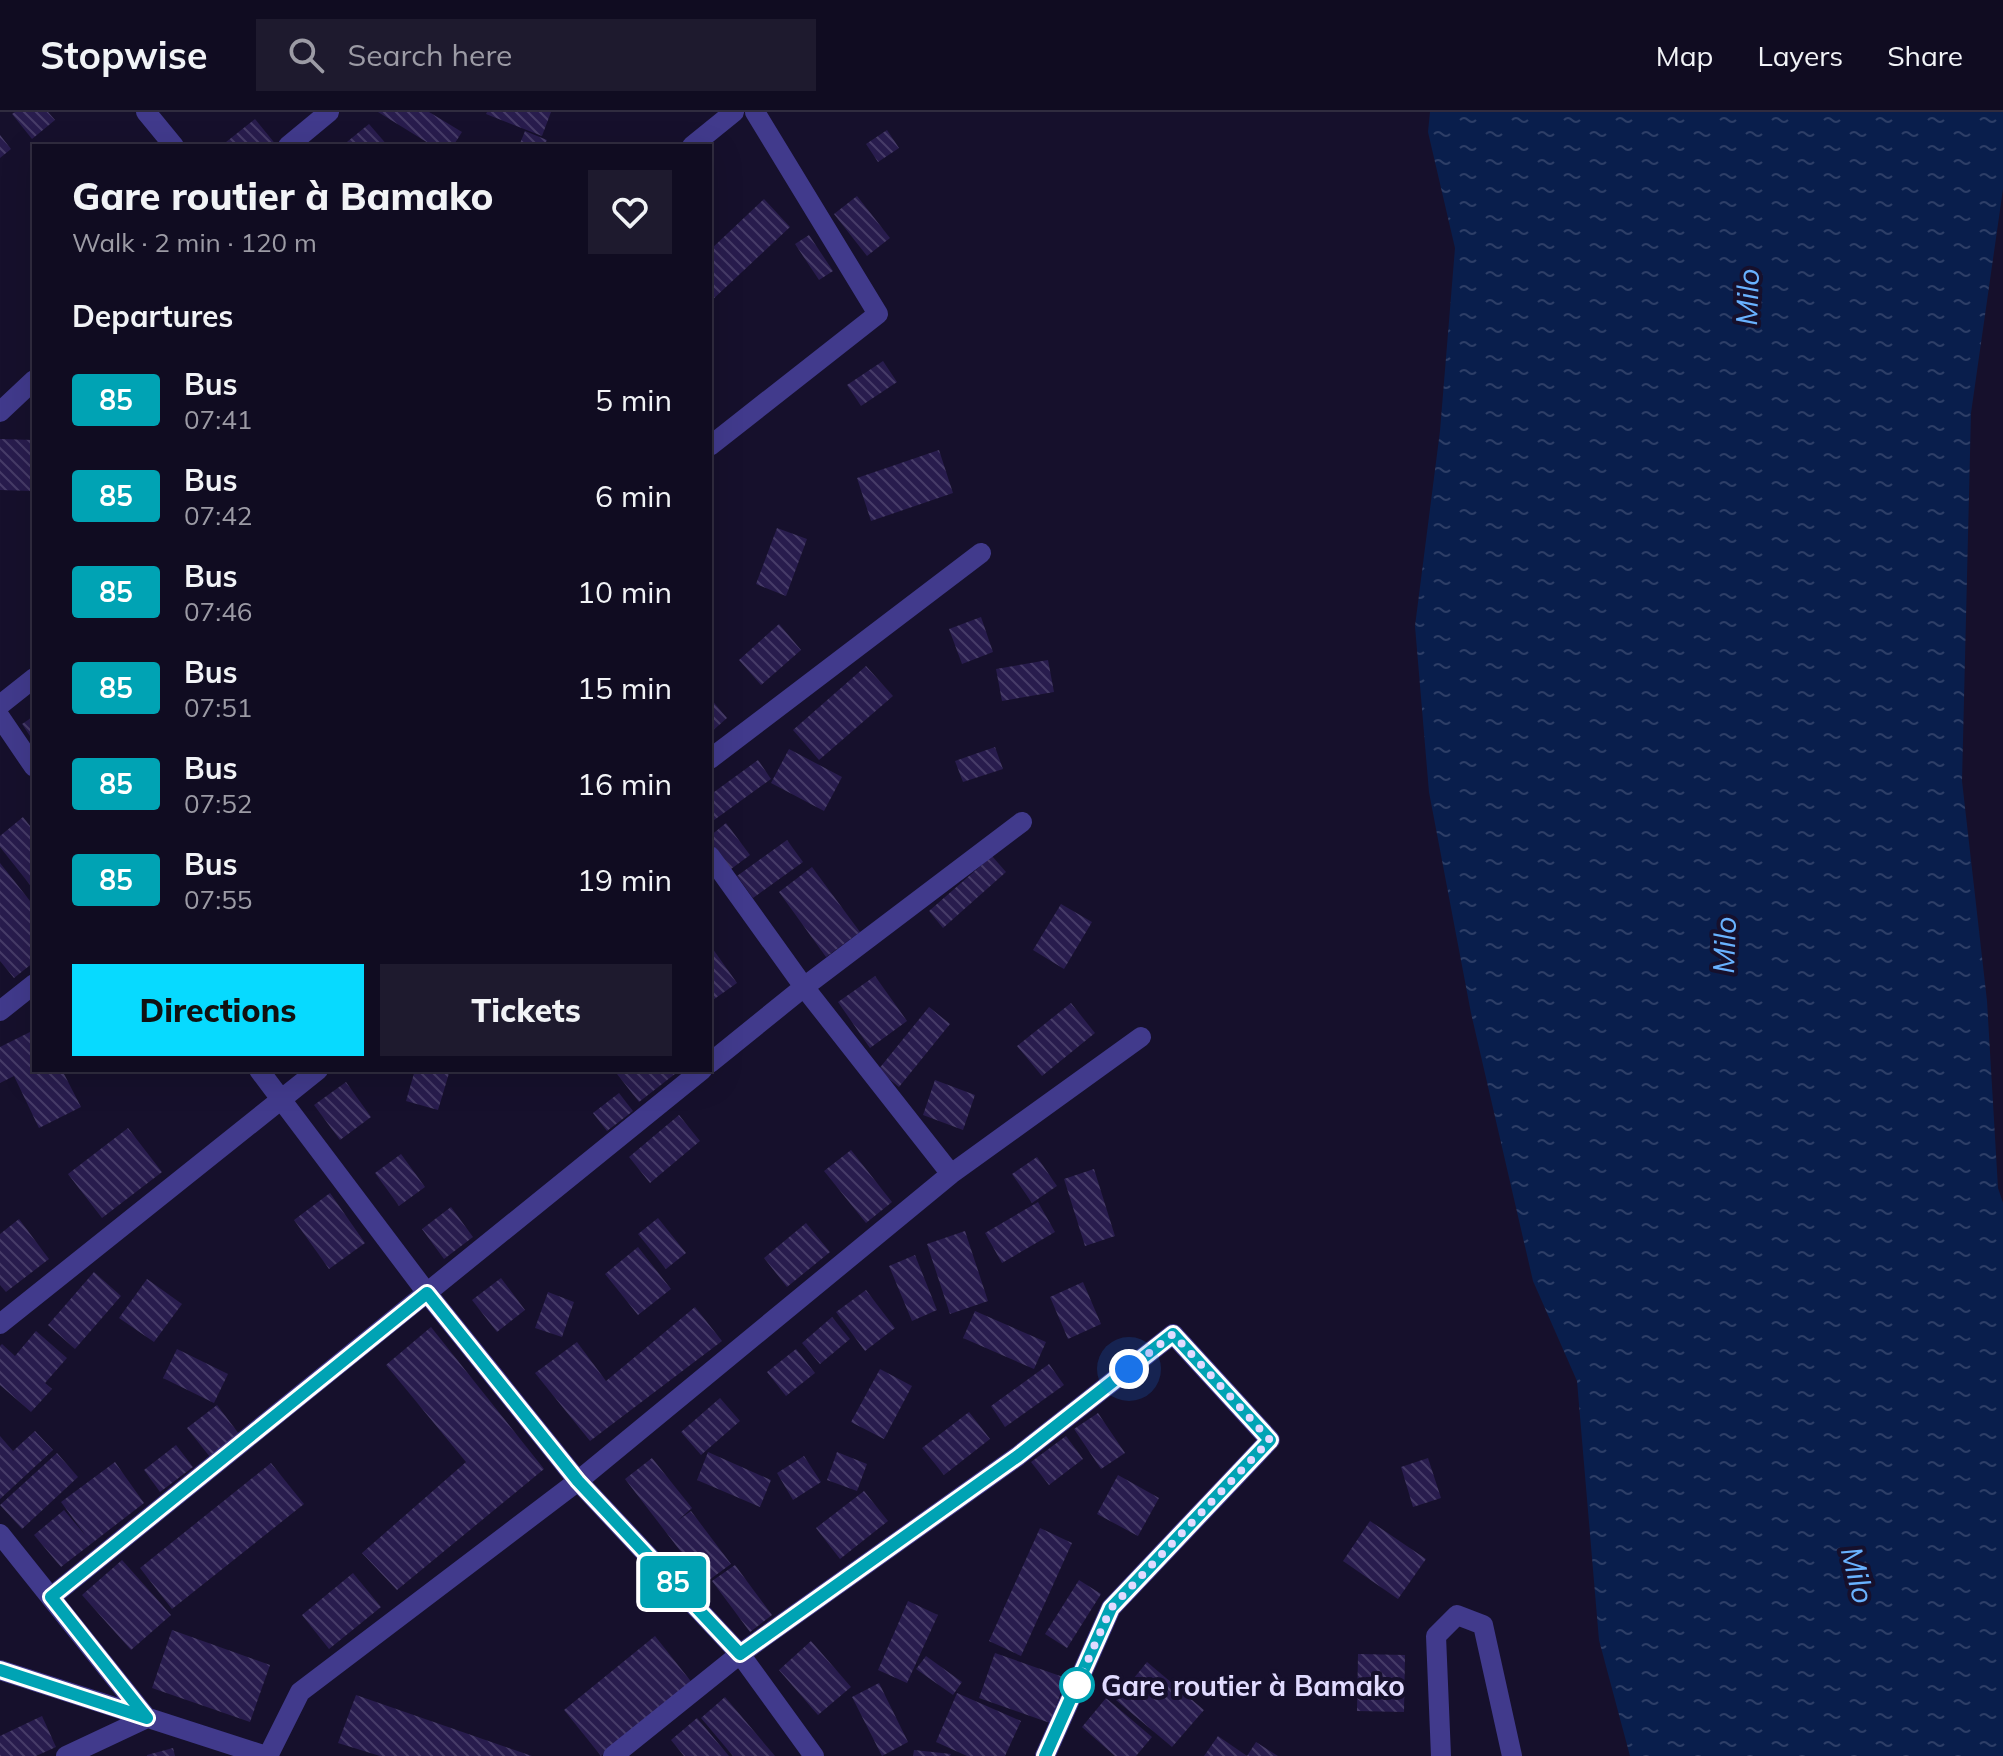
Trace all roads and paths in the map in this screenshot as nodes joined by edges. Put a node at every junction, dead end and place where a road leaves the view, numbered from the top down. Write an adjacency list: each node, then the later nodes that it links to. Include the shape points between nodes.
1 (146, 112): 5 (street)
2 (329, 112): 6 (street)
3 (734, 112): 7 (street)
4 (755, 112): 10 (street, via 878,314)
5 (172, 144)
6 (290, 144)
7 (694, 144)
8 (32, 382): 9 (street)
9 (0, 412)
10 (712, 444)
11 (981, 553): 15 (street)
12 (32, 680): 13 (street)
13 (0, 705)
14 (0, 717): 16 (street)
15 (712, 757)
16 (32, 764)
17 (1022, 822): 20 (street)
18 (712, 859): 20 (street)
19 (32, 986): 21 (street)
20 (804, 987): 23 (street); 28 (street)
21 (0, 1011)
22 (1141, 1037): 28 (street)
23 (712, 1061)
24 (261, 1072): 27 (street)
25 (316, 1072): 27 (street)
26 (700, 1072): 29 (street)
27 (282, 1099): 29 (street); 30 (street)
28 (951, 1174): 31 (street)
29 (427, 1293): 31 (street); 33 (street)
30 (0, 1324)
31 (578, 1481): 34 (street); 38 (street, via 300,1692)
32 (0, 1534): 33 (street)
33 (51, 1597): 36 (street)
34 (740, 1654): 39 (street); 40 (street); 41 (street, via 1018,1456 1173,1334 1270,1440 1111,1608)
35 (0, 1670): 36 (street)
36 (147, 1718): 37 (street); 38 (street)
37 (66, 1756)
38 (267, 1756)
39 (613, 1756)
40 (814, 1756)
41 (1045, 1756)
42 (1441, 1756): 43 (street, via 1436,1636 1457,1615 1483,1625)
43 (1512, 1756)

